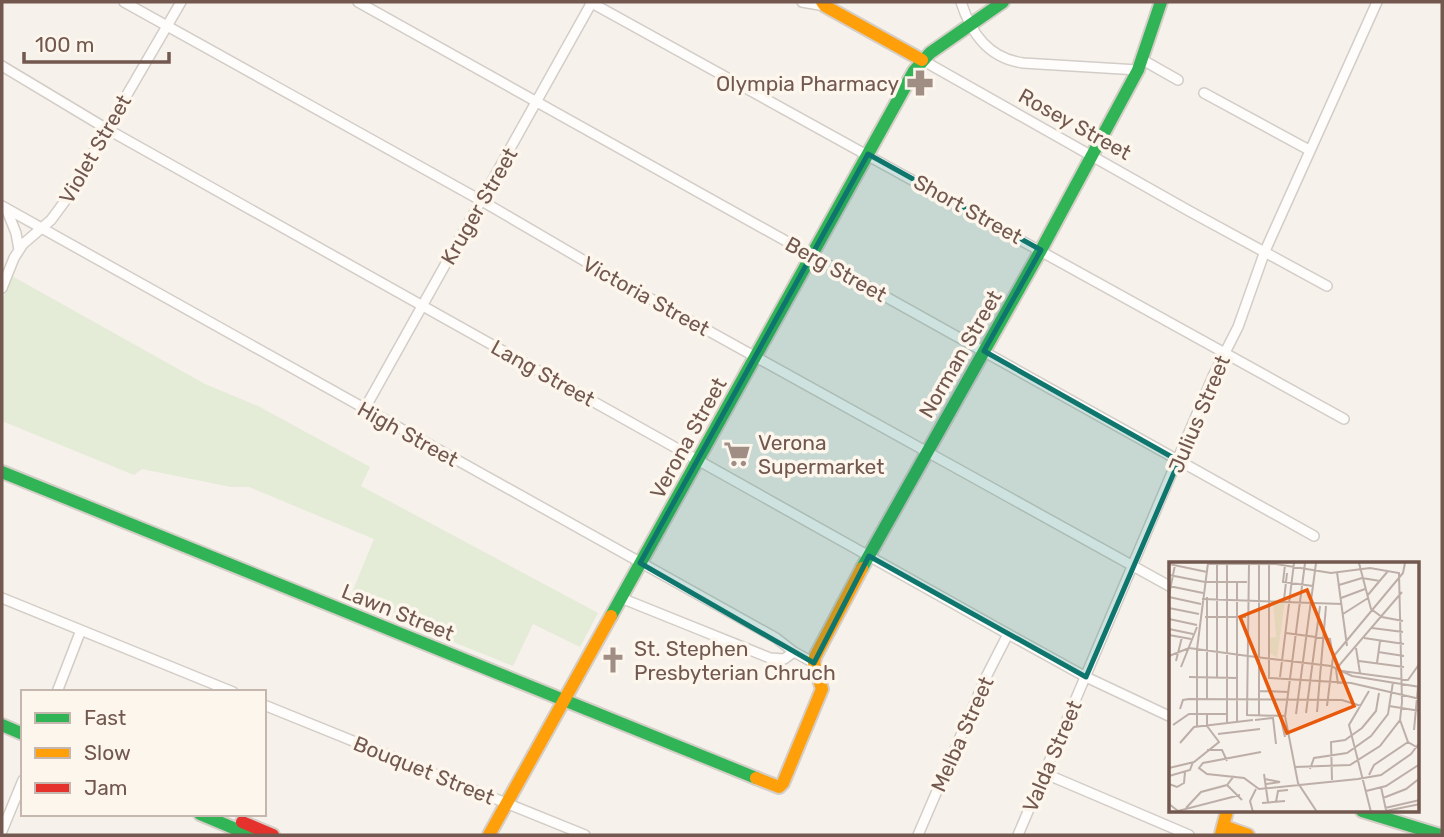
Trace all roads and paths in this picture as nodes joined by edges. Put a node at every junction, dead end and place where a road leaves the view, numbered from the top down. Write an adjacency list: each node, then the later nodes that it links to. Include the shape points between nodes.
1 (124, 2): 13 (street, Victoria Street)
2 (181, 2): 13 (street, Violet Street)
3 (358, 2): 19 (street, Berg Street)
4 (592, 2): 19 (street, Kruger Street); 22 (street, Short Street)
5 (802, 2): 10 (street, Rosey Street)
6 (961, 2): 12 (street)
7 (1003, 2): 11 (street)
8 (1161, 2): 15 (street, Norman Street)
9 (1377, 2): 21 (street, Julius Street)
10 (823, 4): 14 (street, Rosey Street)
11 (986, 8): 12 (street)
12 (969, 25): 14 (street); 15 (street, via 995,53 1014,61)
13 (166, 26): 20 (street, Violet Street); 24 (street, Victoria Street)
14 (922, 60): 22 (street, Verona Street); 23 (street, Rosey Street)
15 (1140, 65): 17 (street); 23 (street, Norman Street)
16 (2, 66): 20 (street, Lang Street)
17 (1178, 80)
18 (1204, 93): 21 (street)
19 (537, 103): 24 (street, Kruger Street); 30 (street, Berg Street)
20 (107, 130): 26 (street, Violet Street, via 57,214); 33 (street, Lang Street)
21 (1309, 150): 29 (street, Julius Street)
22 (868, 154): 28 (street, Short Street); 30 (street, Verona Street)
23 (1091, 155): 28 (street, Norman Street); 29 (street, Rosey Street)
24 (482, 201): 33 (street, Kruger Street); 36 (street, Victoria Street)
25 (4, 207): 26 (street, High Street); 27 (street)
26 (43, 227): 27 (street, Violet Street); 37 (street, High Street)
27 (19, 250): 32 (street, Violet Street)
28 (1041, 250): 34 (street, Norman Street); 35 (street, Short Street)
29 (1265, 251): 31 (street, Rosey Street); 35 (street, Julius Street)
30 (811, 256): 34 (street, Berg Street); 36 (street, Verona Street)
31 (1327, 286)
32 (2, 288)
33 (421, 306): 37 (street, Kruger Street); 40 (street, Lang Street)
34 (984, 351): 39 (street, Norman Street); 41 (street, Berg Street)
35 (1224, 353): 38 (street, Short Street); 41 (street, Julius Street)
36 (755, 357): 39 (street, Victoria Street); 40 (street, Verona Street)
37 (364, 410): 45 (street, High Street)
38 (1344, 419)
39 (927, 452): 44 (street, Norman Street); 46 (street, Victoria Street)
40 (697, 460): 44 (street, Lang Street); 45 (street, Verona Street)
41 (1179, 461): 43 (street, Berg Street); 46 (street, Julius Street)
42 (2, 472): 57 (street, Lawn Street)
43 (1314, 536)
44 (869, 555): 51 (street, Lang Street); 53 (street, Norman Street)
45 (640, 564): 49 (street, Verona Street); 52 (street, High Street)
46 (1133, 566): 47 (street, Victoria Street); 54 (street, Julius Street)
47 (1169, 586)
48 (2, 598): 50 (street)
49 (621, 598): 52 (street, via 770,658 783,659); 57 (street, Verona Street)
50 (81, 630): 55 (street); 56 (street)
51 (1008, 634): 54 (street, Lang Street); 76 (street, Melba Street)
52 (794, 652): 53 (street, High Street)
53 (815, 660): 57 (street, Lawn Street, via 822,689 779,787)
54 (1086, 677): 59 (street, Lang Street); 64 (street, Valda Street)
55 (58, 690)
56 (228, 690)
57 (564, 700): 66 (street, Verona Street)
58 (266, 706): 66 (street, Bouquet Street)
59 (1169, 716)
60 (2, 725): 61 (street)
61 (21, 733)
62 (2, 734): 63 (street)
63 (21, 742)
64 (1045, 774): 77 (street, Valda Street); 78 (street)
65 (21, 785): 71 (street)
66 (506, 803): 74 (street, Verona Street); 75 (street, Bouquet Street)
67 (1365, 812): 80 (street)
68 (205, 816): 72 (street)
69 (228, 816): 73 (street)
70 (1224, 820): 79 (street)
71 (2, 831)
72 (250, 835)
73 (273, 835)
74 (489, 835)
75 (584, 835)
76 (918, 835)
77 (1018, 835)
78 (1189, 835)
79 (1248, 835)
80 (1440, 835)

